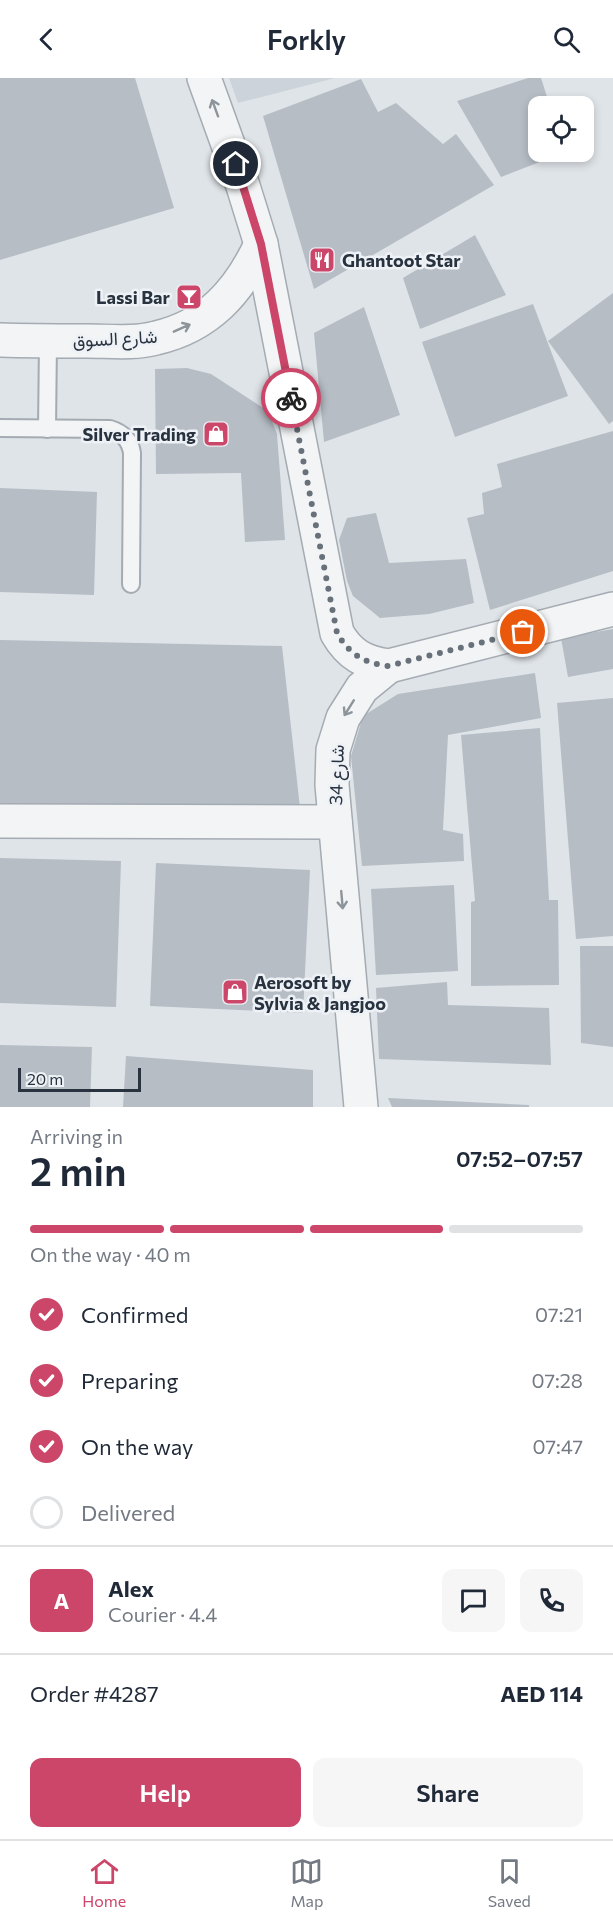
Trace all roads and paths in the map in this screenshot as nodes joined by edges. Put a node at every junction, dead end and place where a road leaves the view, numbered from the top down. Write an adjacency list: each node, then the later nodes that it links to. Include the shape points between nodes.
1 (204, 78): 2 (street, one-way to 1)
2 (261, 244): 4 (street, شارع السوق, one-way to 2, via 154,339 183,329 231,295 249,271); 9 (street, via 337,633 345,647 358,657)
3 (0, 340): 4 (street, شارع السوق)
4 (48, 341): 6 (lane)
5 (0, 428): 6 (lane)
6 (46, 429): 7 (lane, via 110,429 119,432 130,445)
7 (131, 584)
8 (613, 609): 9 (street)
9 (388, 666): 11 (street, شارع 34, one-way to 11, via 362,688 344,718 333,750)
10 (0, 821): 11 (street)
11 (335, 822): 12 (street, شارع 34, one-way to 12)
12 (361, 1107)

